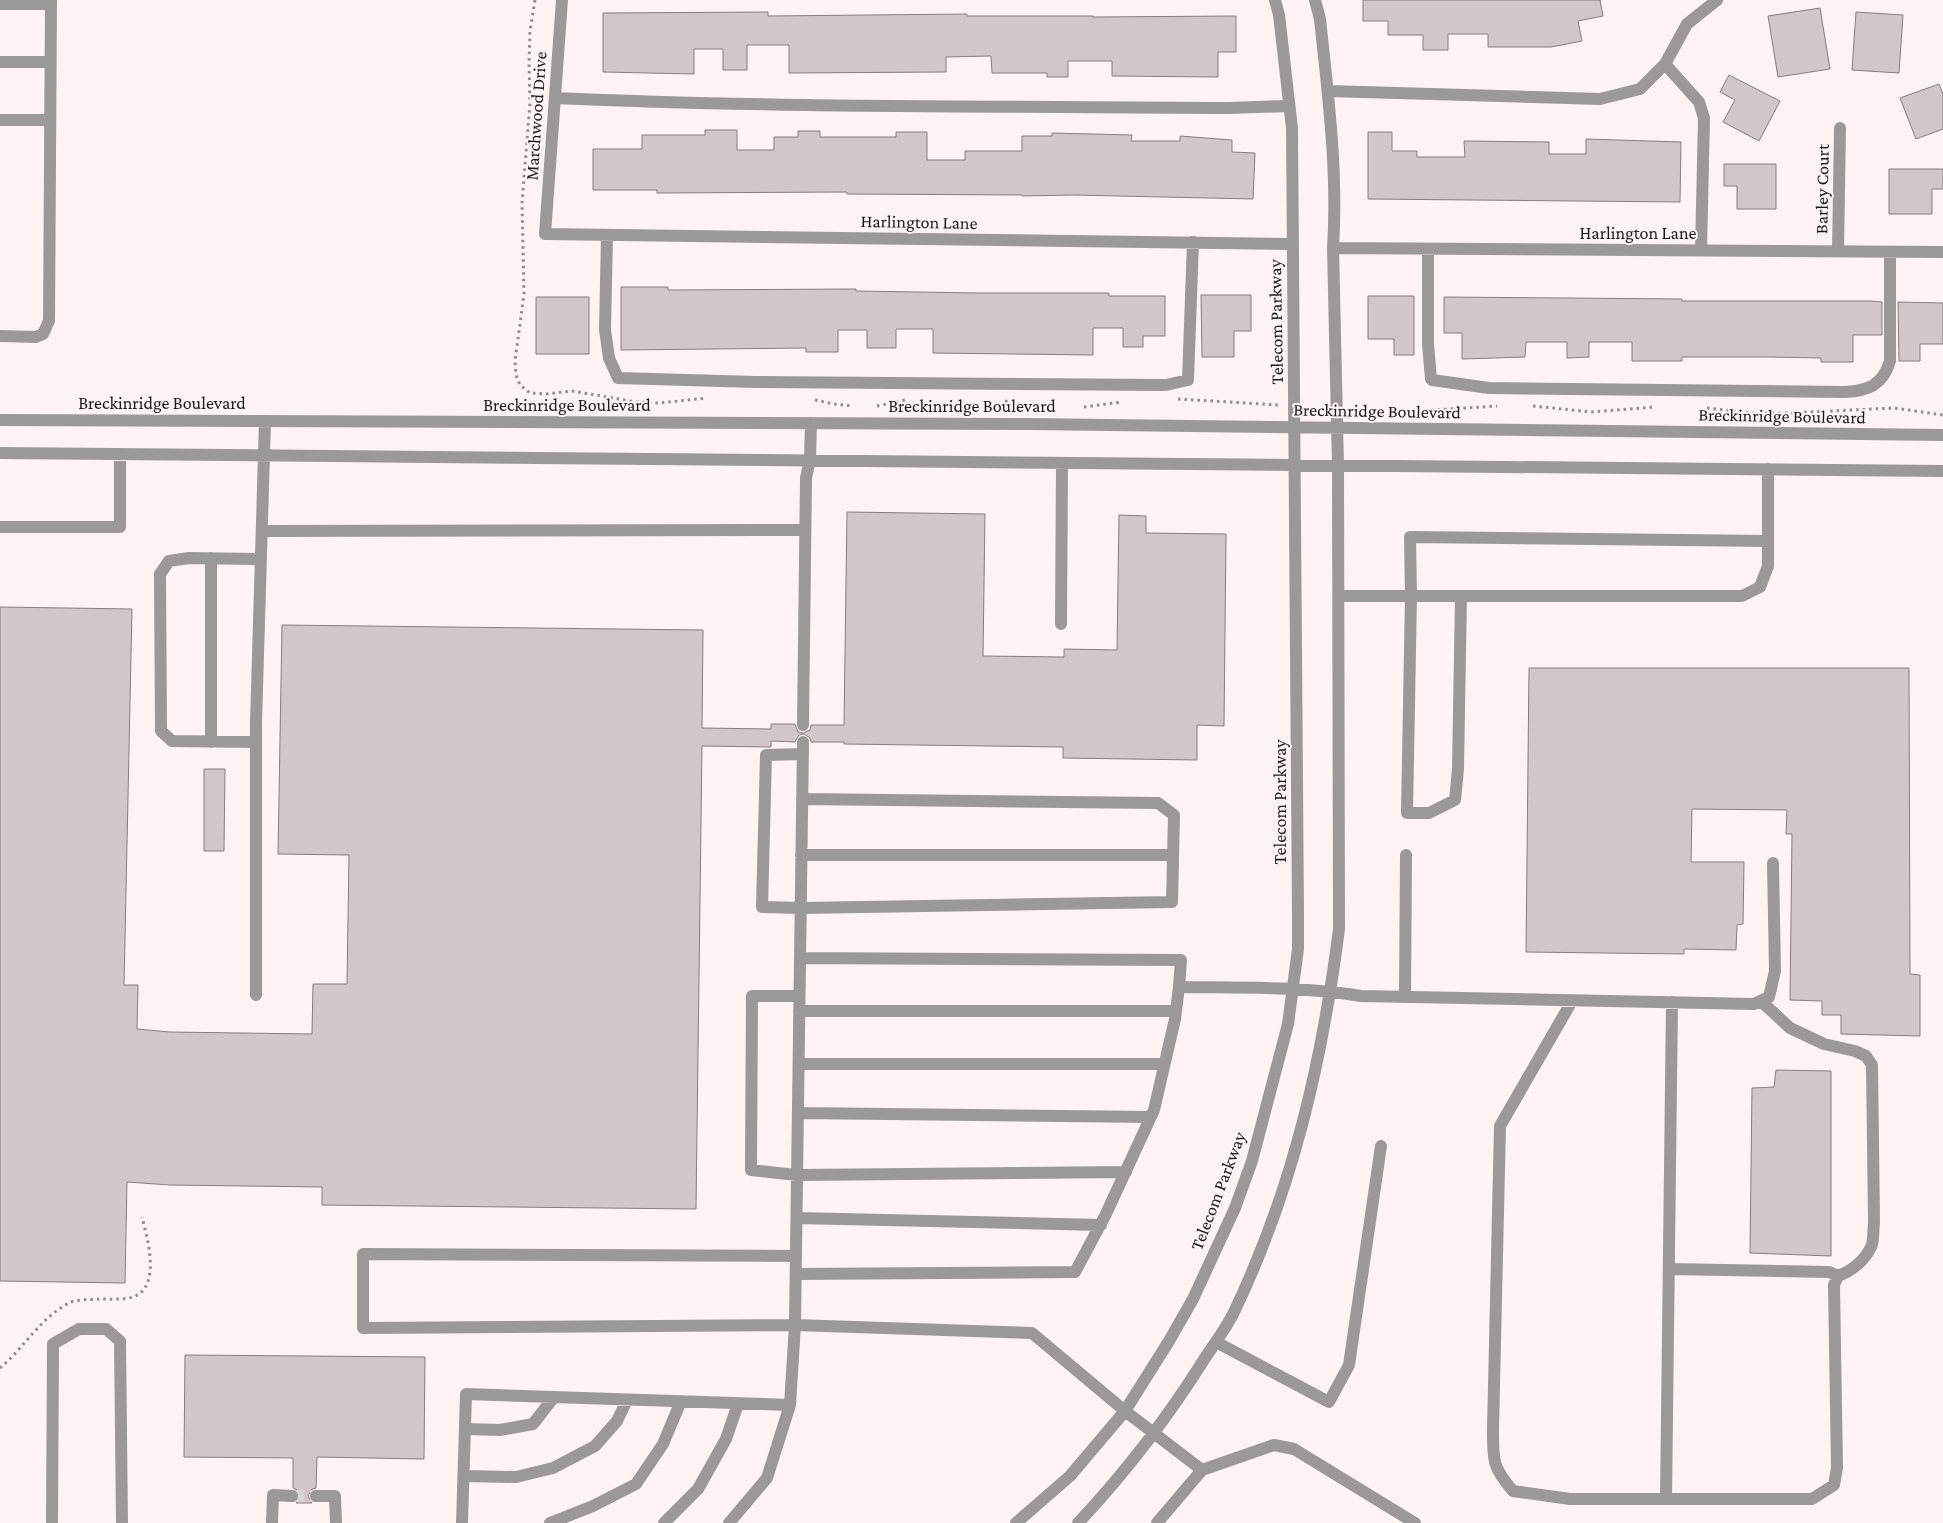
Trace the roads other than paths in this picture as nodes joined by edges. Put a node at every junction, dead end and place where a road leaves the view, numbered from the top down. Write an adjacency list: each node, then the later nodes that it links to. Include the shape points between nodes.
1 (562, 0): 11 (street, Marchwood Drive)
2 (1275, 0): 12 (street, Telecom Parkway)
3 (1315, 0): 10 (street)
4 (1717, 0): 9 (street, via 1687,24)
5 (51, 2): 6 (street); 8 (street)
6 (0, 4)
7 (0, 62): 8 (street)
8 (50, 62): 14 (street)
9 (1665, 64): 10 (street, via 1640,89 1600,99); 22 (street, via 1699,102 1704,118)
10 (1328, 91): 20 (street, via 1333,136)
11 (555, 98): 12 (street, via 864,106); 16 (street, Marchwood Drive)
12 (1289, 106): 19 (street, Telecom Parkway)
13 (0, 120): 14 (street)
14 (50, 120): 26 (street, via 49,321 43,334 36,337)
15 (1840, 128): 23 (street, Barley Court)
16 (545, 234): 17 (street, Harlington Lane)
17 (607, 235): 18 (street, Harlington Lane); 18 (street, via 605,330 609,358 618,378 756,382 1166,385 1188,380)
18 (1194, 242): 19 (street, Harlington Lane)
19 (1293, 244): 30 (street, Telecom Parkway)
20 (1333, 248): 21 (street, Harlington Lane); 31 (street)
21 (1428, 248): 22 (street, Harlington Lane); 24 (street, via 1428,344 1432,380 1489,388 1845,392 1869,388 1887,373 1890,361)
22 (1701, 250): 23 (street, Harlington Lane)
23 (1838, 251): 24 (street, Harlington Lane)
24 (1890, 252): 25 (street, Harlington Lane)
25 (1943, 252)
26 (0, 336)
27 (0, 420): 28 (street, Breckinridge Boulevard)
28 (265, 421): 29 (street, Breckinridge Boulevard); 35 (street)
29 (811, 423): 30 (street, Breckinridge Boulevard); 36 (street)
30 (1296, 427): 31 (street, Breckinridge Boulevard); 38 (street, Telecom Parkway)
31 (1337, 428): 32 (street, Breckinridge Boulevard); 39 (street)
32 (1943, 435)
33 (0, 453): 34 (street)
34 (120, 454): 35 (street); 42 (street, via 120,527)
35 (264, 456): 36 (street); 44 (street)
36 (810, 460): 37 (street); 43 (street, via 806,478)
37 (1062, 463): 38 (street); 51 (street)
38 (1295, 464): 39 (street); 63 (street, Telecom Parkway, via 1298,949)
39 (1338, 466): 40 (street); 48 (street)
40 (1768, 469): 41 (street); 45 (street)
41 (1943, 471)
42 (0, 527)
43 (805, 530): 44 (street); 52 (street)
44 (262, 531): 47 (street)
45 (1768, 541): 49 (street, via 1410,537); 50 (street, via 1768,566 1760,587 1742,596)
46 (211, 558): 47 (street); 53 (street); 53 (street, via 169,561 160,574 160,731 172,742)
47 (261, 559): 54 (street)
48 (1338, 596): 49 (street); 64 (street, via 1339,929)
49 (1411, 596): 50 (street); 50 (street, via 1407,813 1429,813 1455,800)
50 (1461, 596)
51 (1061, 624)
52 (803, 724)
53 (211, 742): 54 (street)
54 (256, 742): 65 (street)
55 (802, 799): 56 (street); 57 (street, via 1158,803 1174,815); 60 (street, via 803,748 766,755 762,907)
56 (802, 855): 57 (street); 60 (street)
57 (1173, 855): 60 (street, via 1172,902)
58 (1406, 855): 67 (street)
59 (1773, 863): 69 (street, via 1775,971 1769,997)
60 (801, 908): 61 (street)
61 (800, 958): 62 (street, via 1180,960); 66 (street)
62 (1179, 987): 63 (street); 72 (street)
63 (1293, 988): 64 (street); 93 (street, Telecom Parkway, via 1288,1024 1252,1161 1235,1208 1194,1299)
64 (1331, 991): 67 (street, via 1361,996); 87 (street, via 1304,1122 1273,1220 1234,1312)
65 (256, 995)
66 (799, 996): 71 (street); 79 (street, via 752,996 751,1170)
67 (1405, 997): 68 (street)
68 (1572, 1001): 70 (street); 100 (street, via 1500,1126 1493,1458 1498,1474 1513,1490 1570,1498)
69 (1761, 1001): 70 (street, via 1754,1004); 85 (street, via 1790,1028 1824,1044 1855,1051 1866,1056 1872,1065 1872,1246 1861,1261)
70 (1672, 1002): 83 (street)
71 (799, 1011): 72 (street); 73 (street)
72 (1175, 1011): 74 (street)
73 (798, 1064): 74 (street); 75 (street)
74 (1164, 1064): 76 (street)
75 (798, 1113): 76 (street); 79 (street)
76 (1151, 1117): 78 (street)
77 (1380, 1146): 87 (street, via 1349,1365 1329,1402)
78 (1126, 1172): 79 (street); 81 (street)
79 (797, 1175): 80 (street)
80 (797, 1218): 81 (street); 82 (street)
81 (1101, 1225): 84 (street, via 1075,1272)
82 (796, 1256): 84 (street); 86 (street, via 363,1254 363,1328)
83 (1669, 1269): 85 (street, via 1829,1272); 100 (street)
84 (796, 1274): 86 (street)
85 (1838, 1276): 100 (street, via 1834,1285 1837,1468 1834,1485 1812,1498)
86 (795, 1325): 92 (street); 93 (street, via 1032,1333)
87 (1216, 1342): 95 (street)
88 (554, 1397): 89 (street); 94 (street, via 532,1424 500,1430); 94 (street, via 466,1394)
89 (627, 1400): 90 (street); 97 (street, via 617,1421 595,1446 553,1468 516,1477)
90 (681, 1401): 91 (street); 106 (street, via 663,1444 636,1484)
91 (738, 1404): 92 (street); 107 (street, via 726,1439 698,1489)
92 (790, 1405): 108 (street, via 767,1478)
93 (1125, 1411): 95 (street); 109 (street, Telecom Parkway, via 1070,1476)
94 (465, 1429): 97 (street)
95 (1154, 1433): 96 (street); 110 (street)
96 (1202, 1470): 111 (street); 112 (street, via 1274,1445 1284,1446)
97 (464, 1476): 105 (street)
98 (292, 1496): 103 (street, via 273,1495)
99 (316, 1496): 104 (street, via 336,1496)
100 (1666, 1498)
101 (52, 1523): 102 (street, via 53,1344 79,1329 106,1329 120,1341)
102 (122, 1523)
103 (272, 1523)
104 (336, 1523)
105 (462, 1523)
106 (550, 1523)
107 (664, 1523)
108 (730, 1523)
109 (1016, 1523)
110 (1078, 1523)
111 (1157, 1523)
112 (1415, 1523)

